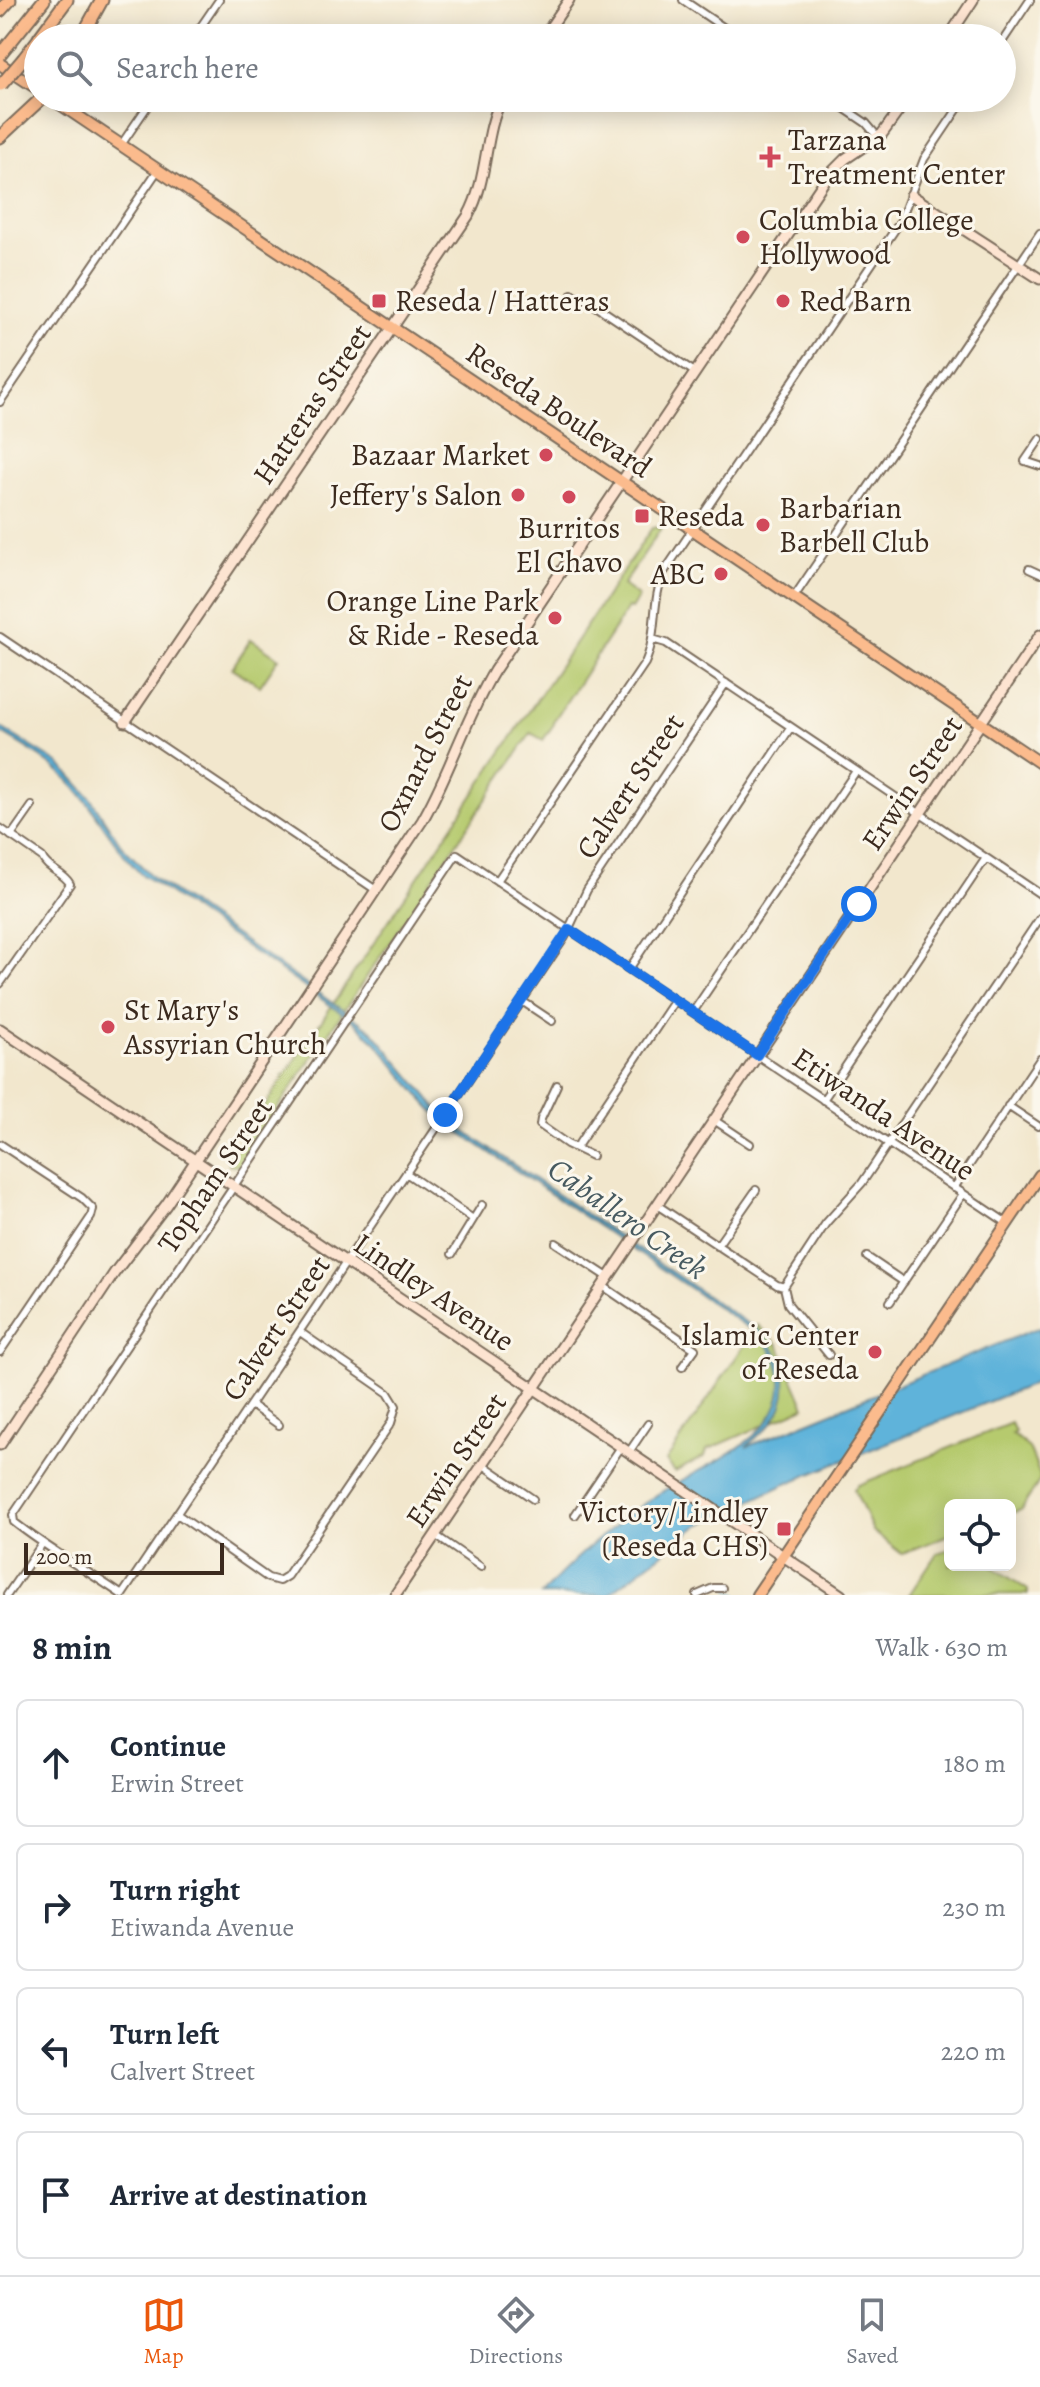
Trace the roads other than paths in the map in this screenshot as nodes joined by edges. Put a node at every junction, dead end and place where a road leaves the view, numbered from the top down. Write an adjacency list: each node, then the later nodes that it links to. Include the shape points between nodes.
1 (10, 0): 10 (highway)
2 (44, 0): 11 (highway)
3 (67, 0): 12 (highway)
4 (102, 0): 13 (highway)
5 (219, 0): 14 (street)
6 (569, 0): 15 (main road)
7 (683, 0): 16 (street)
8 (973, 0): 17 (main road)
9 (1030, 0): 18 (street)
10 (0, 11)
11 (25, 24)
12 (50, 24)
13 (89, 24)
14 (203, 24)
15 (553, 24)
16 (718, 24)
17 (957, 24)
18 (1014, 24)
19 (24, 25): 20 (highway)
20 (3, 52)
21 (24, 58): 24 (highway, bridge)
22 (0, 64): 23 (main road)
23 (24, 80)
24 (1, 86)
25 (27, 112): 32 (highway)
26 (72, 112): 34 (main road, Reseda Boulevard)
27 (143, 112): 34 (street)
28 (497, 112): 41 (main road, Hatteras Street, via 476,202)
29 (850, 112): 33 (street)
30 (897, 112): 33 (main road, Oxnard Street)
31 (956, 112): 36 (street, via 924,159)
32 (0, 137)
33 (878, 137): 42 (main road, Oxnard Street, via 827,177)
34 (121, 145): 35 (main road, Reseda Boulevard)
35 (158, 170): 41 (main road, Reseda Boulevard); 43 (street)
36 (911, 195): 38 (main road); 47 (street, via 893,232)
37 (1040, 233): 38 (street)
38 (1019, 265): 39 (main road); 50 (street)
39 (1040, 279)
40 (572, 294): 42 (street)
41 (393, 327): 46 (main road, Reseda Boulevard); 55 (main road, Hatteras Street)
42 (696, 373): 46 (main road, Oxnard Street)
43 (0, 402)
44 (1040, 439): 45 (street, via 1025,461)
45 (1040, 466)
46 (623, 482): 47 (main road, Reseda Boulevard); 67 (main road, Oxnard Street, via 494,671 430,807)
47 (692, 529): 50 (main road, Reseda Boulevard); 53 (street, via 658,586)
48 (1029, 569): 49 (street)
49 (1040, 574)
50 (794, 597): 56 (main road, Reseda Boulevard)
51 (1040, 635): 56 (main road, Erwin Street)
52 (0, 637): 55 (street)
53 (652, 639): 54 (street); 66 (street, via 645,663)
54 (726, 683): 57 (street); 70 (street, Calvert Street, via 587,890)
55 (125, 722): 67 (street)
56 (981, 723): 58 (main road, Reseda Boulevard); 61 (main road, Erwin Street)
57 (791, 727): 59 (street); 71 (street)
58 (1040, 763)
59 (856, 771): 61 (street); 75 (street)
60 (32, 806): 63 (street)
61 (920, 814): 65 (street); 78 (main road, Erwin Street)
62 (0, 828): 63 (street)
63 (11, 836): 72 (street, via 70,884)
64 (457, 854): 66 (street, Etiwanda Avenue); 93 (street, Topham Street)
65 (986, 858): 68 (street); 81 (street)
66 (497, 881): 70 (street, Etiwanda Avenue)
67 (376, 890): 90 (main road, Oxnard Street)
68 (1040, 894)
69 (1040, 918): 87 (street)
70 (569, 929): 71 (street, Etiwanda Avenue); 74 (street, Calvert Street)
71 (629, 969): 73 (street, Etiwanda Avenue)
72 (0, 984)
73 (675, 1000): 75 (street, Etiwanda Avenue); 88 (street)
74 (522, 1001): 76 (street); 91 (street, Calvert Street)
75 (693, 1012): 78 (street, Etiwanda Avenue)
76 (552, 1021)
77 (0, 1029): 90 (main road, Lindley Avenue)
78 (757, 1055): 81 (street, Etiwanda Avenue); 83 (main road, Erwin Street)
79 (1040, 1059): 82 (street)
80 (557, 1085): 88 (street, via 540,1125)
81 (823, 1100): 87 (street, Etiwanda Avenue)
82 (1008, 1106): 84 (street); 94 (street)
83 (714, 1120): 86 (street); 98 (main road, Erwin Street)
84 (1038, 1126)
85 (0, 1144): 111 (street, via 93,1209)
86 (750, 1144)
87 (888, 1144): 94 (street, Etiwanda Avenue); 108 (street)
88 (576, 1148): 89 (street)
89 (592, 1156)
90 (195, 1161): 93 (main road, Lindley Avenue); 118 (main road, Oxnard Street)
91 (406, 1173): 99 (street); 105 (street, Calvert Street)
92 (1040, 1175): 100 (main road)
93 (234, 1187): 105 (main road, Lindley Avenue); 125 (street, Topham Street, via 15,1512 12,1520)
94 (954, 1188): 96 (street, Etiwanda Avenue)
95 (756, 1190): 102 (street)
96 (963, 1194): 100 (street, Etiwanda Avenue); 107 (street)
97 (482, 1205): 99 (street)
98 (657, 1205): 102 (street); 106 (main road, Erwin Street)
99 (473, 1219): 103 (street)
100 (1007, 1223): 126 (main road)
101 (556, 1243): 106 (street)
102 (717, 1246): 108 (street)
103 (452, 1254)
104 (867, 1257): 107 (street)
105 (346, 1262): 110 (street, Calvert Street); 114 (main road, Lindley Avenue)
106 (606, 1282): 113 (street, via 695,1349); 114 (main road, Erwin Street)
107 (904, 1282): 109 (street)
108 (784, 1287): 112 (street, via 788,1304)
109 (890, 1302)
110 (300, 1332): 115 (street, Calvert Street); 122 (street, via 388,1393 396,1406 391,1423 281,1580 268,1578)
111 (0, 1352)
112 (829, 1355)
113 (682, 1367)
114 (534, 1387): 119 (main road, Lindley Avenue); 120 (main road, Erwin Street)
115 (251, 1405): 117 (street); 122 (street, Calvert Street)
116 (648, 1424): 119 (street)
117 (279, 1425)
118 (0, 1445)
119 (625, 1449): 123 (street); 126 (main road, Lindley Avenue)
120 (482, 1464): 121 (street); 124 (main road, Erwin Street)
121 (533, 1499)
122 (177, 1514): 130 (street, Calvert Street)
123 (575, 1515)
124 (435, 1535): 127 (street); 131 (main road, Erwin Street)
125 (42, 1544): 129 (street); 130 (street)
126 (783, 1556): 133 (main road); 134 (main road, Lindley Avenue)
127 (481, 1567)
128 (722, 1588): 132 (street)
129 (7, 1595)
130 (122, 1595)
131 (395, 1595)
132 (697, 1595)
133 (757, 1595)
134 (841, 1595)

